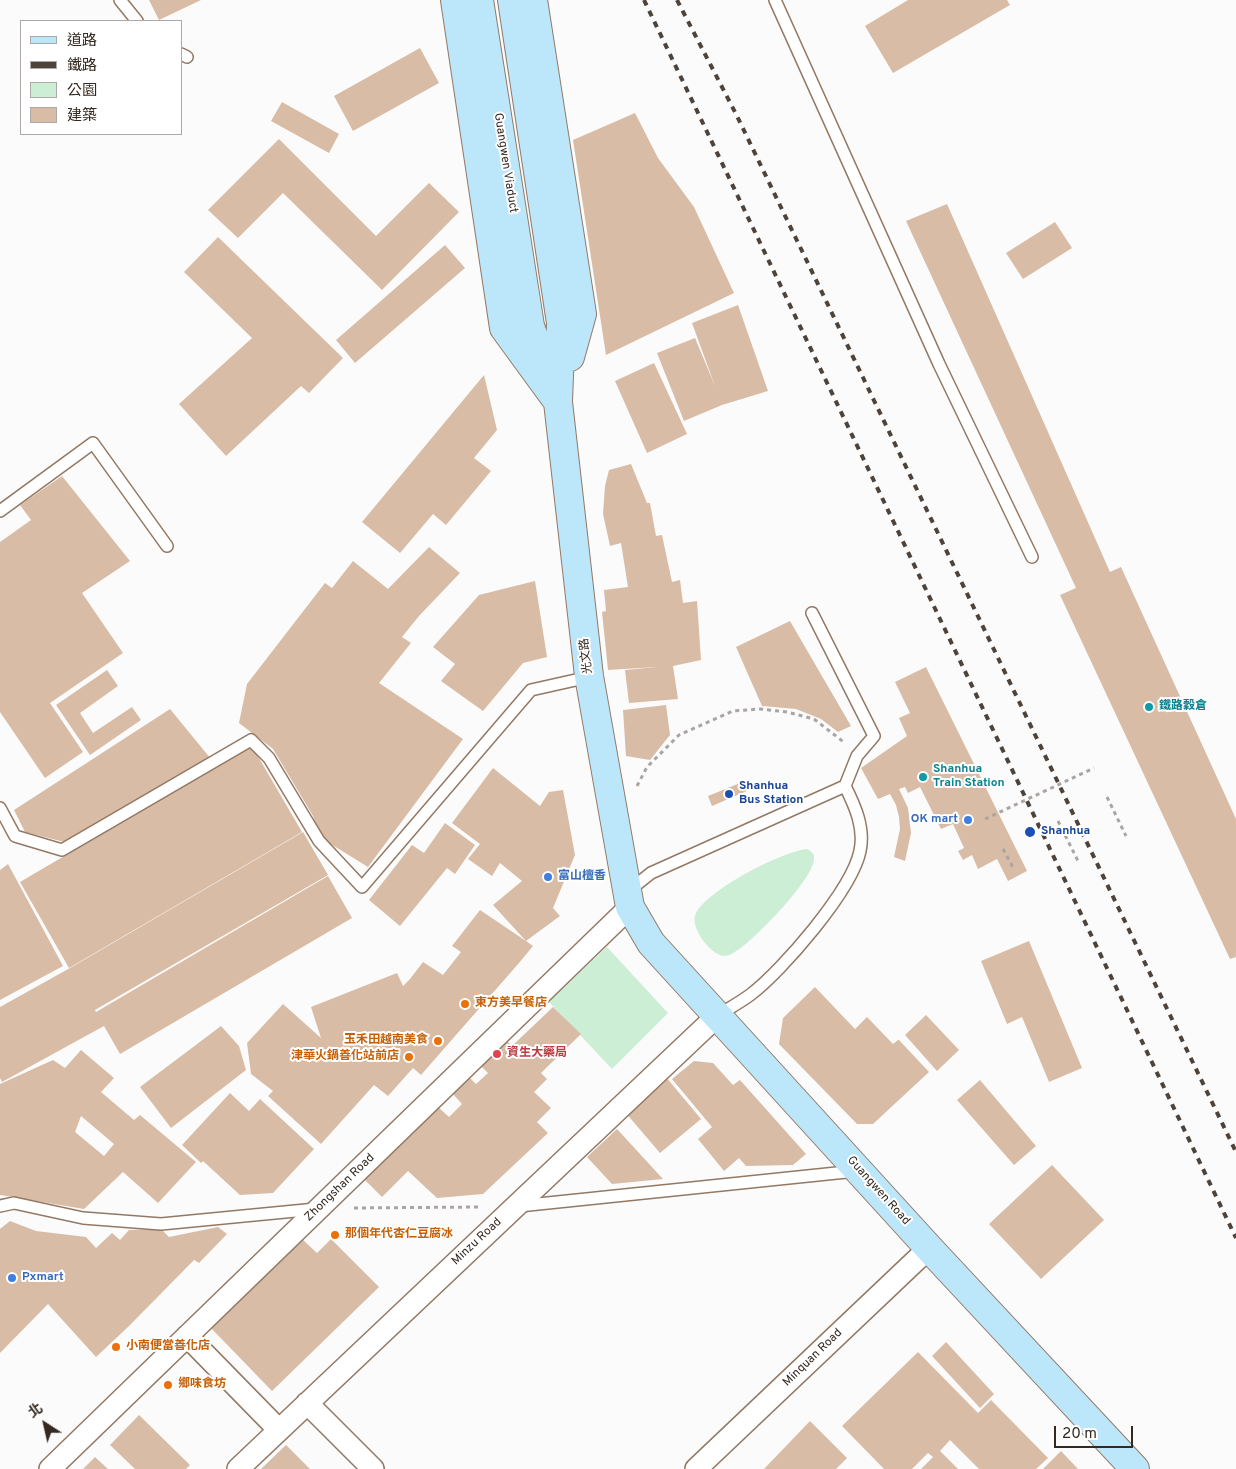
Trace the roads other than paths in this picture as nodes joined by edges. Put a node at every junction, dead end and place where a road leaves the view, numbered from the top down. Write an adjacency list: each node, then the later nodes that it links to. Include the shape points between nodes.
1 (120, 0): 7 (lane)
2 (455, 0): 8 (street, via 504,328)
3 (480, 0): 8 (street, Guangwen Viaduct, via 530,326)
4 (512, 0): 8 (street, via 561,322)
5 (533, 0): 8 (street, via 582,314)
6 (775, 0): 11 (lane, via 939,364)
7 (136, 20)
8 (558, 402): 13 (street, 光文路)
9 (0, 511): 10 (lane, via 93,443)
10 (167, 546)
11 (1032, 557)
12 (812, 612): 14 (lane, via 874,736 857,756)
13 (589, 676): 15 (lane, via 531,690 362,887 318,841 269,758 251,740 62,850 15,836); 16 (street, 光文路)
14 (845, 786): 16 (lane, via 651,873 632,891); 17 (lane, via 856,809 861,836 860,852 852,874 793,954 750,995)
15 (0, 808)
16 (630, 908): 17 (street, Guangwen Road, via 651,943); 21 (street, Zhongshan Road)
17 (717, 1016): 18 (street, Guangwen Road); 20 (street, Minzu Road)
18 (859, 1170): 20 (lane); 22 (street, Guangwen Road)
19 (0, 1206): 21 (lane, via 14,1203 84,1218 161,1224)
20 (515, 1206): 24 (street, Minzu Road)
21 (318, 1209): 23 (street, Zhongshan Road)
22 (929, 1248): 26 (street, Minquan Road); 30 (street, Guangwen Road)
23 (188, 1336): 25 (street); 27 (street, Zhongshan Road)
24 (307, 1403): 25 (street, Minzu Road); 29 (street)
25 (280, 1430): 28 (street, Minzu Road)
26 (699, 1468)
27 (50, 1469)
28 (238, 1469)
29 (373, 1469)
30 (1135, 1469)

